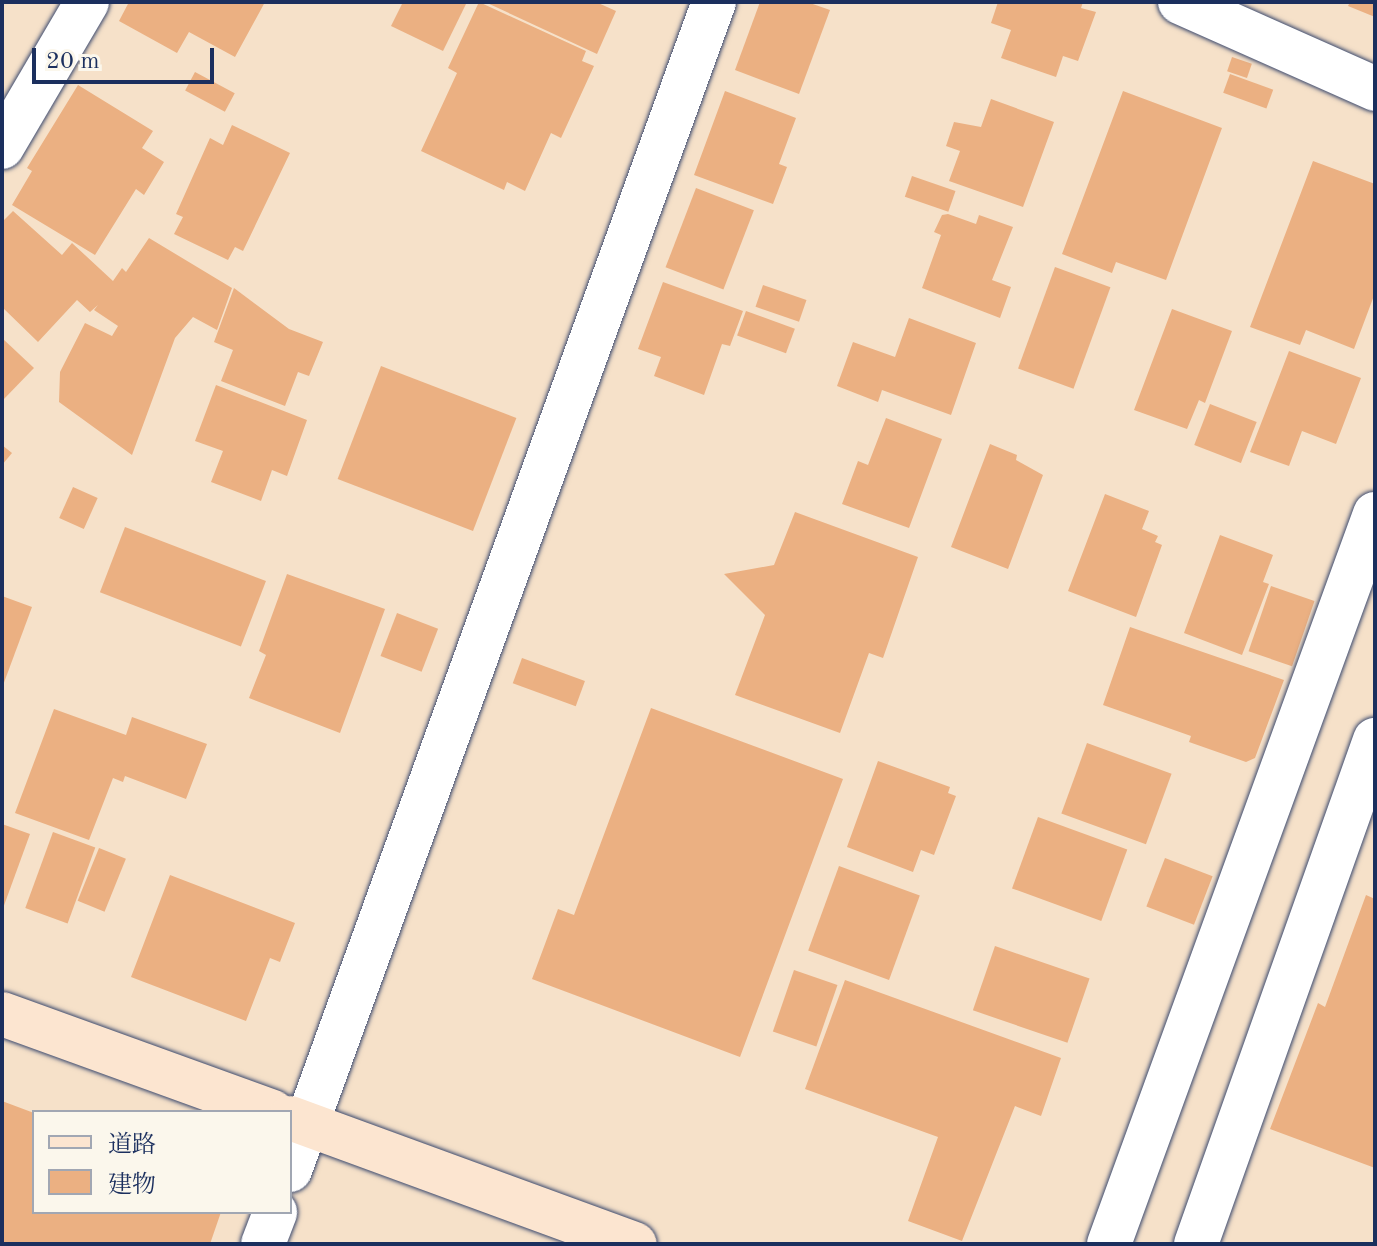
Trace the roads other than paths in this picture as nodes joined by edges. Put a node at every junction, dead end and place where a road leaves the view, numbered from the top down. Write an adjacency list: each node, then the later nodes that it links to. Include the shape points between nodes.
1 (87, 2): 5 (street)
2 (714, 2): 10 (street)
3 (1180, 2): 4 (street)
4 (1375, 89)
5 (2, 147)
6 (1375, 514): 15 (street)
7 (1375, 740): 16 (street)
8 (2, 1014): 9 (street)
9 (268, 1110)
10 (292, 1113)
11 (292, 1119): 14 (street)
12 (274, 1214): 13 (street)
13 (263, 1244)
14 (635, 1244)
15 (1109, 1244)
16 (1196, 1244)

